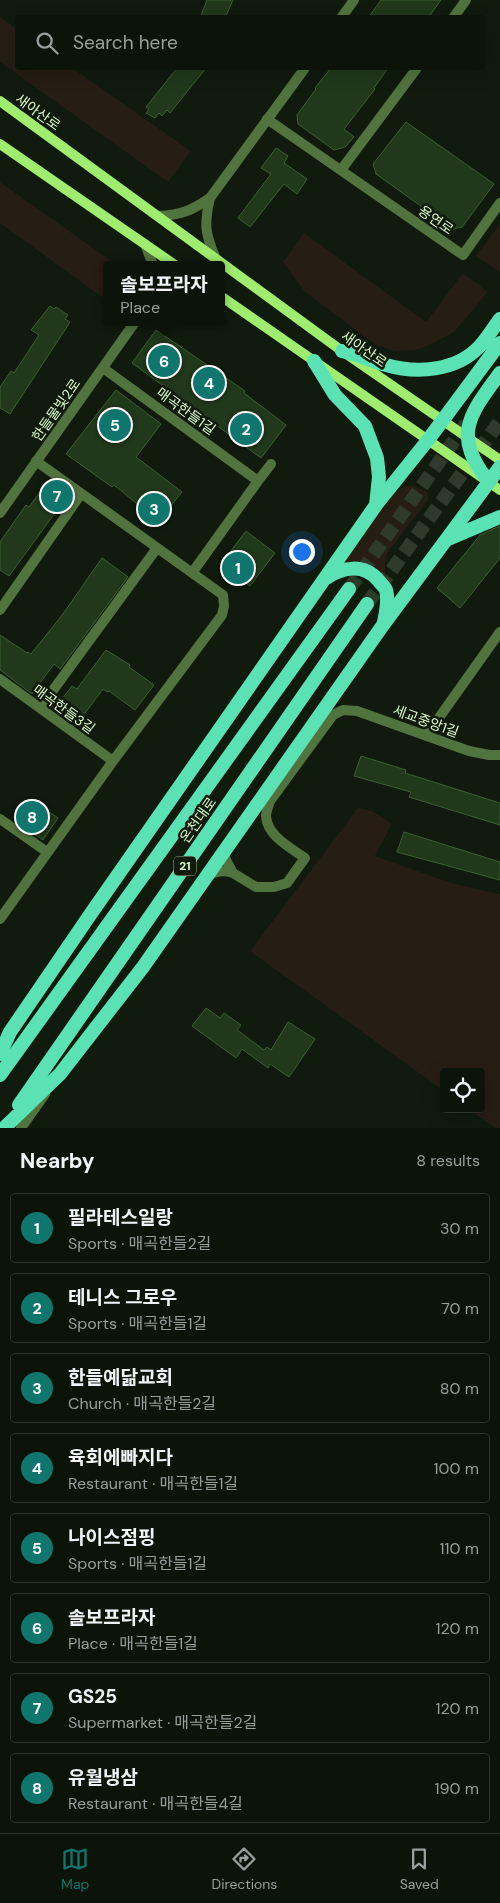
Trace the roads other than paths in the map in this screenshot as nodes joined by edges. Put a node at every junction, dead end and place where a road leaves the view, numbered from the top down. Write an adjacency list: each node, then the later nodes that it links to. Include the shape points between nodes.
1 (354, 0): 3 (street)
2 (466, 0): 4 (street)
3 (343, 15)
4 (456, 15)
5 (304, 70): 8 (street)
6 (416, 70): 10 (street)
7 (0, 101): 13 (main road, 새아산로)
8 (267, 119): 10 (street, 용연로); 11 (street)
9 (0, 144): 14 (main road)
10 (341, 170): 12 (street, 용연로, via 463,255)
11 (210, 198): 13 (street, via 193,210 176,216); 15 (street, via 205,219)
12 (500, 203)
13 (158, 216): 15 (main road, 새아산로)
14 (145, 244): 16 (street); 17 (main road)
15 (215, 257): 18 (main road, 새아산로)
16 (151, 261)
17 (169, 261)
18 (220, 261)
19 (225, 264): 24 (main road, 새아산로)
20 (225, 299): 25 (main road)
21 (500, 320): 24 (highway, via 478,348 456,364 405,369)
22 (132, 326): 26 (street, 한들물빛2로)
23 (500, 343): 28 (highway)
24 (342, 352): 28 (main road, 새아산로)
25 (314, 362): 30 (main road); 38 (highway, via 335,395 365,426 377,458)
26 (103, 368): 32 (street, 한들물빛2로); 35 (street, 매곡한들1길)
27 (500, 373): 29 (highway, via 473,411)
28 (442, 420): 29 (main road, 새아산로); 30 (highway)
29 (468, 438): 31 (main road, 새아산로); 36 (highway, via 478,469)
30 (428, 440): 36 (main road); 38 (highway)
31 (500, 460)
32 (36, 461): 37 (street); 39 (street, 한들물빛2로)
33 (271, 464): 35 (street)
34 (500, 467): 36 (highway)
35 (258, 481): 43 (street)
36 (494, 486): 41 (highway)
37 (81, 494): 42 (street); 47 (street)
38 (376, 505): 44 (highway)
39 (0, 513)
40 (500, 517): 41 (highway)
41 (446, 541): 48 (highway)
42 (157, 548): 43 (street); 51 (street)
43 (192, 573): 54 (street, via 223,596 222,615)
44 (323, 580): 48 (highway, via 353,567 376,577 386,590); 61 (highway)
45 (348, 589): 65 (highway, 온천대로 / 21)
46 (368, 604): 66 (highway, 온천대로 / 21)
47 (0, 610)
48 (384, 625): 56 (highway)
49 (500, 632): 52 (street)
50 (0, 679): 51 (street, 매곡한들3길)
51 (40, 708): 54 (street, 매곡한들3길)
52 (426, 736): 53 (street, 세교중앙1길, via 469,751); 58 (street, 세교중앙1길, via 357,711 342,710 333,716 270,801 266,816 272,831 281,841 305,858 286,883 274,887 256,888)
53 (500, 755)
54 (113, 761): 57 (street)
55 (0, 819): 57 (street)
56 (225, 850): 58 (street, via 225,858); 59 (highway)
57 (47, 852): 60 (street)
58 (233, 873): 59 (street, via 215,871)
59 (207, 876): 64 (highway, via 144,967)
60 (0, 920)
61 (10, 1032): 62 (street); 63 (highway)
62 (0, 1046)
63 (0, 1054)
64 (60, 1074): 66 (highway); 67 (street)
65 (0, 1075)
66 (4, 1128)
67 (21, 1128)

